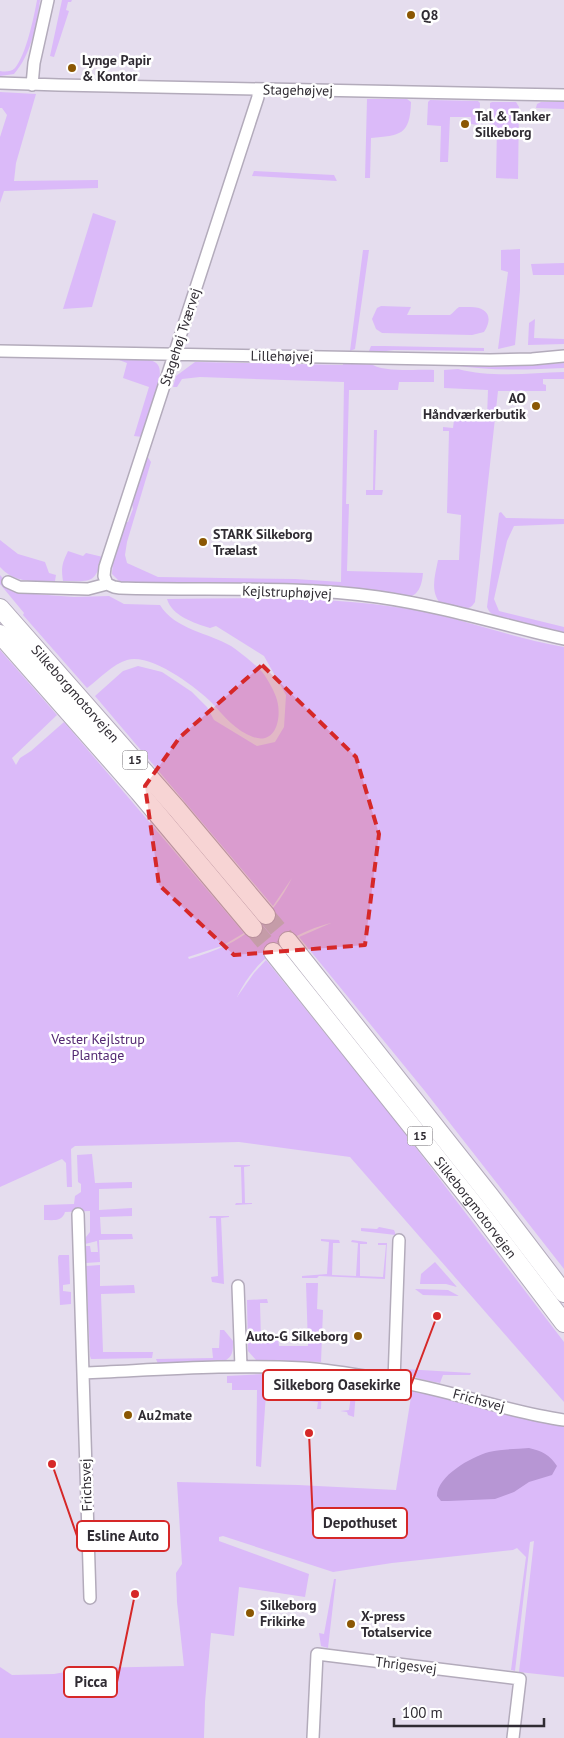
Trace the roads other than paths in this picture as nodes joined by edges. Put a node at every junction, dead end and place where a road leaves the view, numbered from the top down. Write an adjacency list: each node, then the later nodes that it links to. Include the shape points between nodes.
1 (48, 0): 3 (street)
2 (0, 83): 3 (street, Stagehøjvej)
3 (32, 85): 4 (street, Stagehøjvej)
4 (258, 89): 5 (street, Stagehøjvej); 7 (street, Stagehøj Tværvej)
5 (564, 95)
6 (0, 351): 7 (street, Lillehøjvej)
7 (174, 355): 8 (street, Lillehøjvej, via 490,360); 10 (street, Stagehøj Tværvej, via 105,567)
8 (564, 356)
9 (8, 582): 10 (street, Kejlstruphøjvej, via 19,587 88,589)
10 (107, 584): 13 (street, Kejlstruphøjvej, via 120,588 313,591 378,597)
11 (0, 608): 14 (highway, Silkeborgmotorvejen / 15)
12 (0, 634): 15 (highway, Silkeborgmotorvejen / 15)
13 (564, 639)
14 (266, 915)
15 (253, 928)
16 (288, 941): 21 (highway, Silkeborgmotorvejen / 15)
17 (273, 952): 22 (highway, Silkeborgmotorvejen / 15)
18 (78, 1214): 24 (street, Frichsvej)
19 (399, 1240): 25 (street)
20 (238, 1286): 23 (street)
21 (564, 1293)
22 (564, 1323)
23 (241, 1367): 24 (street, Frichsvej); 25 (street, Frichsvej, via 304,1368)
24 (83, 1373): 27 (street, Frichsvej)
25 (394, 1381): 26 (street, Frichsvej)
26 (564, 1420)
27 (90, 1598)
28 (312, 1738): 29 (street, Thrigesvej, via 317,1654 520,1679)
29 (513, 1738)

